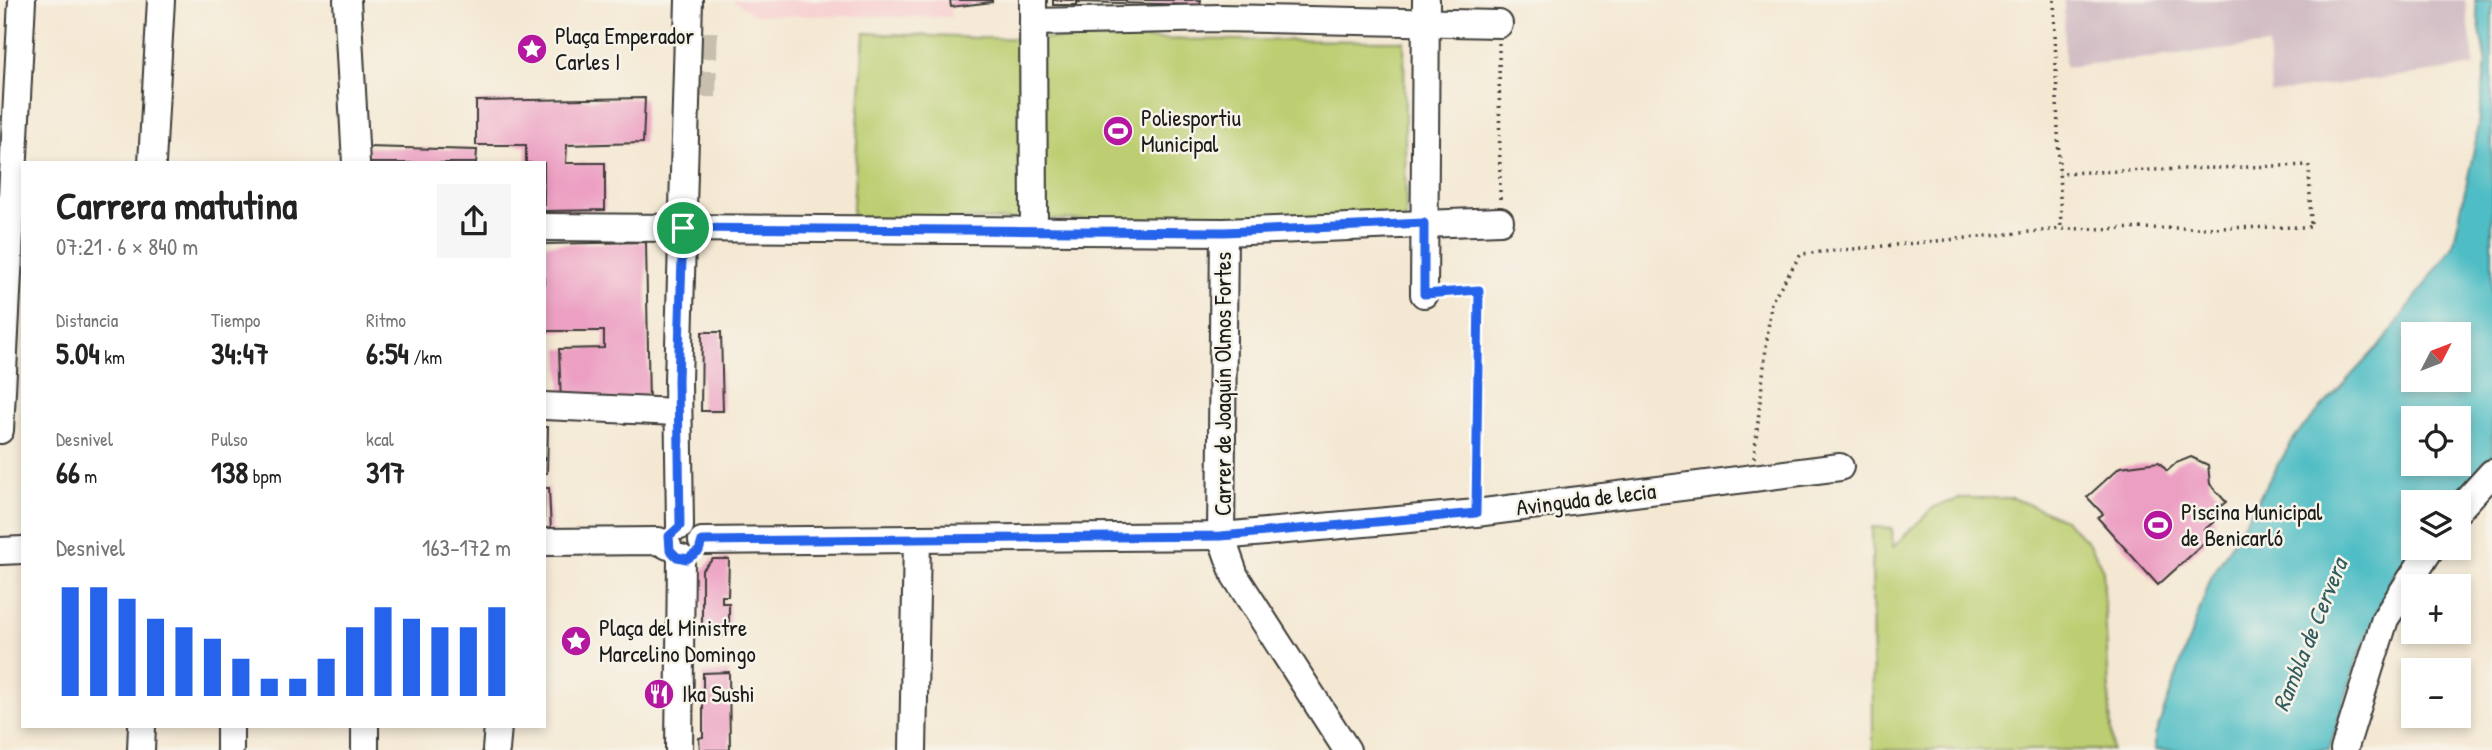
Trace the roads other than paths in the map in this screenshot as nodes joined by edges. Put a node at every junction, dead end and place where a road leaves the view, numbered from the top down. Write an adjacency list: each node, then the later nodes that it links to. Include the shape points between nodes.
1 (22, 0): 19 (street)
2 (161, 0): 10 (street)
3 (347, 0): 11 (street)
4 (700, 6): 12 (street)
5 (1221, 9): 6 (street); 7 (street)
6 (1426, 10): 8 (street); 14 (street)
7 (1033, 11): 17 (street)
8 (1499, 24)
9 (703, 97): 12 (street, via 701,142)
10 (152, 161)
11 (356, 161)
12 (684, 175): 16 (street)
13 (1500, 221): 14 (street)
14 (1424, 223): 18 (street); 20 (street)
15 (546, 227): 16 (street)
16 (683, 228): 17 (street); 22 (street)
17 (1034, 230): 18 (street)
18 (1224, 232): 27 (street, Carrer de Joaquín Olmos Fortes)
19 (11, 234): 23 (street)
20 (1424, 294)
21 (546, 406): 22 (street)
22 (677, 412): 30 (street)
23 (0, 430)
24 (1840, 467): 27 (street, Avinguda de lecia, via 1476,513)
25 (2492, 473): 26 (street)
26 (2471, 496)
27 (1221, 536): 28 (street, Avinguda de lecia); 44 (street, Carrer de Joaquín Olmos Fortes, via 1235,576)
28 (918, 540): 30 (street, Avinguda de lecia); 43 (street)
29 (546, 542): 30 (street, Avinguda de lecia)
30 (683, 543): 42 (street)
31 (21, 550): 32 (street)
32 (0, 551)
33 (2423, 560): 45 (street, via 2385,619)
34 (142, 728): 38 (street)
35 (230, 728): 39 (street)
36 (365, 728): 40 (street)
37 (498, 728): 41 (street)
38 (141, 750)
39 (229, 750)
40 (365, 750)
41 (496, 750)
42 (679, 750)
43 (913, 750)
44 (1347, 750)
45 (2344, 750)

